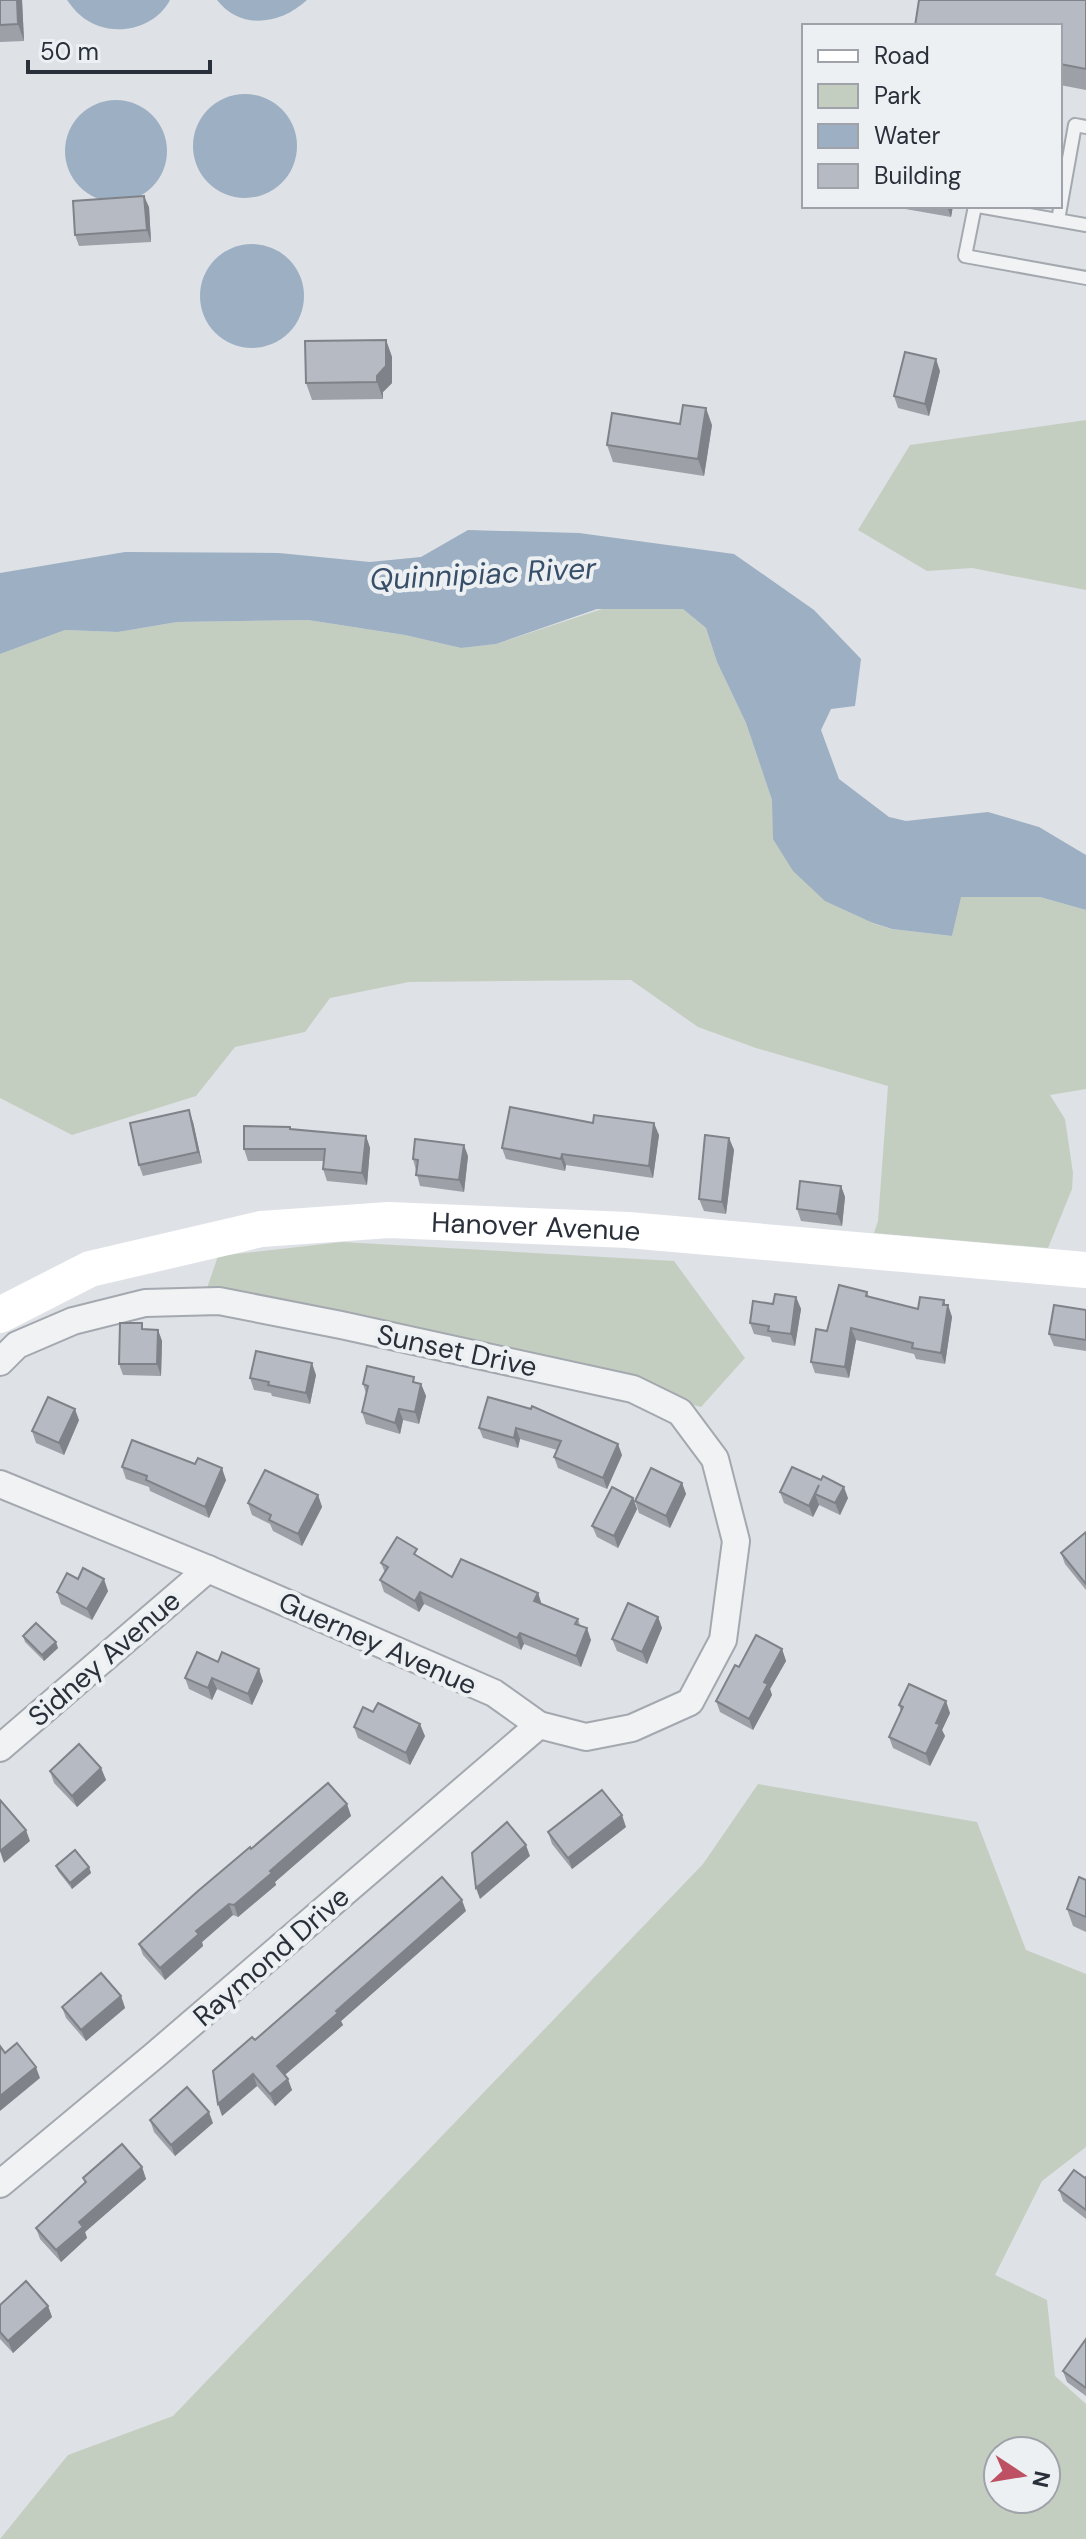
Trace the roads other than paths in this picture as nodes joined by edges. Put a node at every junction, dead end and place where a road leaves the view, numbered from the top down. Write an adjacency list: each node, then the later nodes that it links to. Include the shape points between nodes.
1 (1086, 127): 2 (lane, via 1075,125)
2 (1062, 198)
3 (977, 208): 8 (lane, via 965,256)
4 (989, 208): 6 (lane)
5 (1060, 208): 6 (lane)
6 (1058, 220): 7 (lane)
7 (1086, 225)
8 (1086, 278)
9 (1086, 1270): 10 (main road, Hanover Avenue, via 628,1230 389,1220 261,1229 90,1269)
10 (0, 1315)
11 (0, 1362): 14 (street, Sunset Drive, via 17,1345 73,1321 145,1303 219,1301 633,1389 680,1412 715,1459 736,1541)
12 (0, 1484): 13 (street, Guerney Avenue)
13 (208, 1569): 15 (street, Guerney Avenue, via 494,1693); 16 (street, Sidney Avenue)
14 (723, 1640): 15 (street, Guerney Avenue, via 690,1702 632,1728 586,1737)
15 (539, 1725): 17 (street, Raymond Drive)
16 (0, 1748)
17 (0, 2184)

